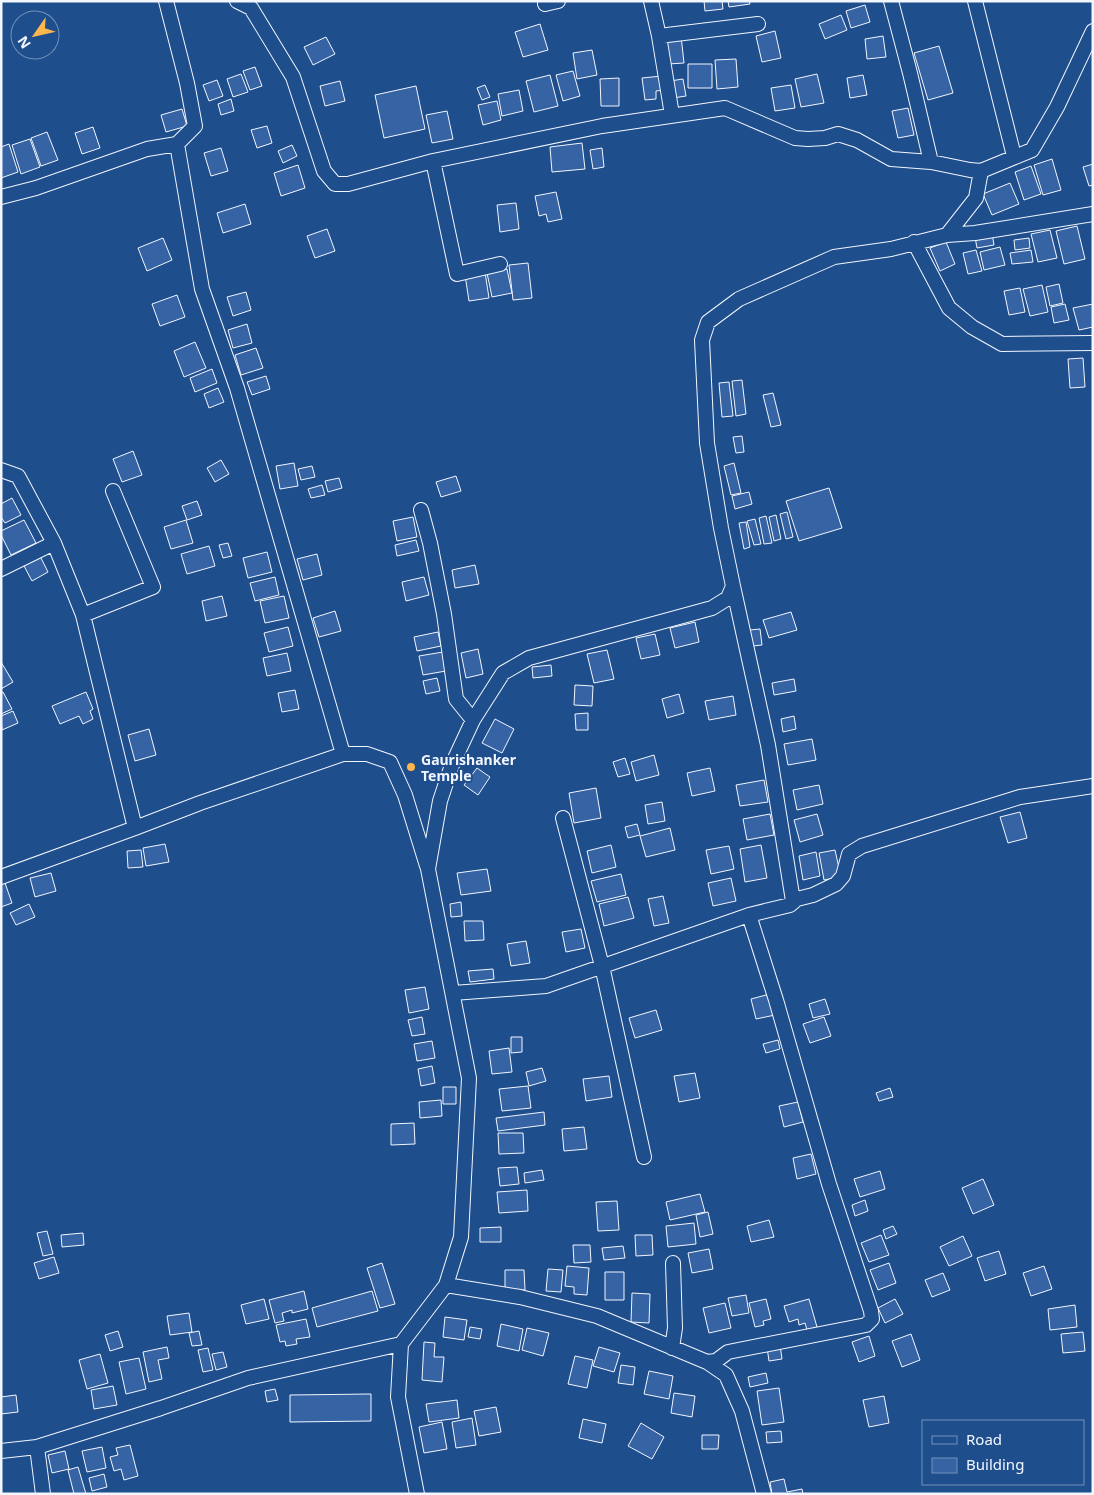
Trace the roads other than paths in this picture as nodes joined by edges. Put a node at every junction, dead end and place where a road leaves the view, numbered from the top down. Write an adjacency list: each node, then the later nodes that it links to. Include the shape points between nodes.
1 (166, 1): 10 (street, via 195,126)
2 (237, 1): 12 (street, via 252,8 293,76 324,171 335,184 348,184)
3 (651, 1): 8 (street)
4 (891, 1): 13 (street)
5 (975, 1): 11 (street)
6 (758, 24): 8 (street)
7 (1093, 31): 11 (street, via 1032,150)
8 (659, 36): 9 (street)
9 (672, 115): 12 (street); 13 (street, via 725,108 795,138 825,138 838,134 857,140 891,159)
10 (177, 144): 15 (street, via 147,149); 29 (street, via 202,289 237,388)
11 (1014, 156): 14 (street)
12 (433, 160): 19 (street, via 457,274)
13 (931, 162): 14 (street)
14 (981, 171): 17 (street, via 976,198)
15 (1, 197)
16 (1093, 214): 17 (street)
17 (947, 235): 18 (street)
18 (914, 242): 20 (street, via 949,308 972,328 1002,344); 26 (street, via 891,249 834,257 739,299 708,322 702,340 707,443)
19 (500, 264)
20 (1093, 343)
21 (1, 470): 24 (street, via 18,476)
22 (113, 491): 27 (street, via 153,587)
23 (421, 510): 28 (street, via 444,614 456,699)
24 (54, 543): 25 (street); 27 (street)
25 (1, 569)
26 (733, 586): 28 (street, via 728,598 712,608 529,658 503,672); 35 (street, via 768,745)
27 (83, 615): 32 (street)
28 (473, 720): 33 (street, via 440,801)
29 (343, 754): 32 (street, via 200,802); 33 (street, via 367,754 390,762 405,795)
30 (1093, 786): 35 (street, via 1020,797 862,846 850,854 843,876 836,884)
31 (563, 818): 37 (street)
32 (135, 828): 34 (street)
33 (428, 869): 38 (street)
34 (1, 877)
35 (793, 901): 36 (street, via 790,905)
36 (749, 915): 37 (street); 44 (street, via 872,1320 866,1325 728,1352 716,1361)
37 (602, 966): 38 (street, via 546,986); 39 (street)
38 (453, 993): 41 (street, via 470,1078 462,1237)
39 (644, 1157)
40 (673, 1263): 43 (street, via 675,1328)
41 (446, 1285): 42 (street); 43 (street, via 520,1297 597,1316)
42 (401, 1344): 45 (street, via 248,1378); 48 (street, via 398,1397)
43 (672, 1348): 44 (street)
44 (708, 1362): 49 (street, via 726,1375 742,1411)
45 (37, 1447): 46 (street); 47 (street)
46 (1, 1451)
47 (43, 1494)
48 (417, 1494)
49 (764, 1494)

